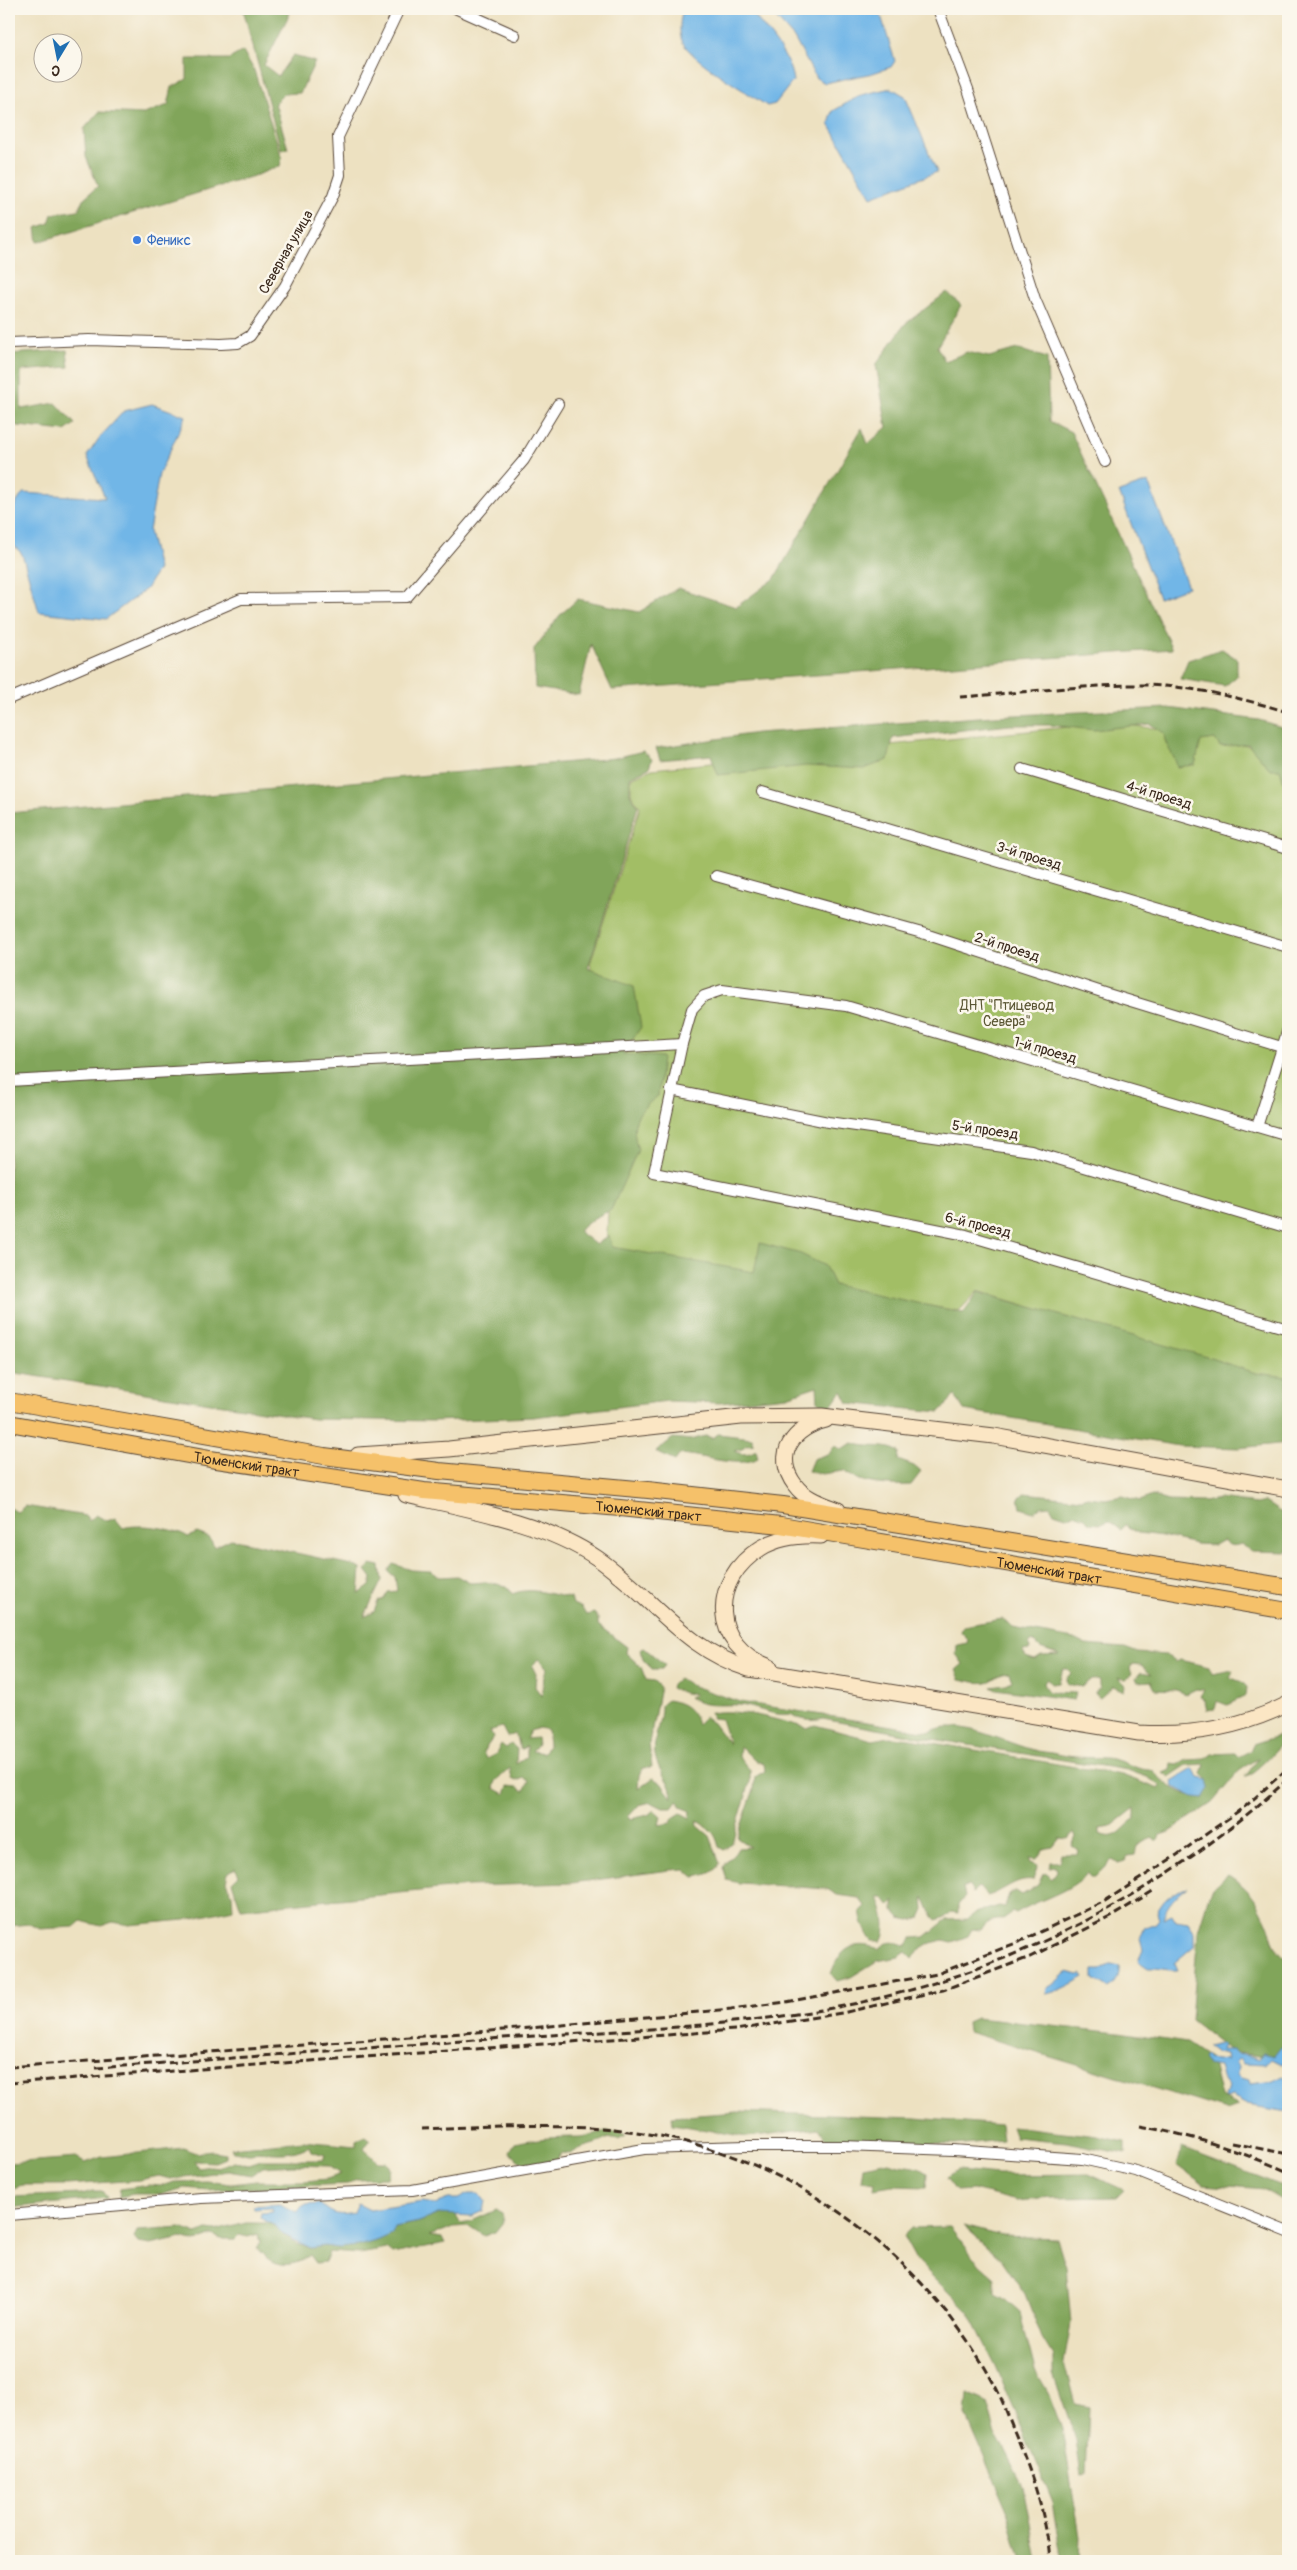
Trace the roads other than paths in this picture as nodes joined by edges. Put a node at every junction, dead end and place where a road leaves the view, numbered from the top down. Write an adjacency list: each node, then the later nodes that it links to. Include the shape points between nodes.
1 (400, 9): 5 (street, Северная улица, via 338,137 340,175 333,196 285,286 250,336 238,343 221,344 89,340)
2 (457, 9): 4 (street)
3 (938, 9): 7 (street, via 968,88 1035,299)
4 (515, 35)
5 (9, 343)
6 (558, 404): 8 (street, via 524,460 407,597 241,599)
7 (1105, 462)
8 (9, 699)
9 (1022, 769): 11 (street, 4-й проезд)
10 (762, 792): 13 (street, 3-й проезд)
11 (1288, 848)
12 (716, 876): 16 (street, 2-й проезд, via 922,933)
13 (1288, 947)
14 (1288, 1029): 16 (street)
15 (682, 1044): 17 (street); 18 (street); 19 (street, 1-й проезд, via 692,1010 704,996 722,990 846,1006)
16 (1286, 1048): 19 (street)
17 (9, 1081)
18 (672, 1090): 21 (street, 5-й проезд, via 828,1122 1031,1151); 22 (street, 6-й проезд, via 654,1173 966,1235)
19 (1257, 1126): 20 (street, 1-й проезд)
20 (1288, 1136)
21 (1288, 1228)
22 (1288, 1329)
23 (9, 1401): 26 (main road, Тюменский тракт)
24 (857, 1419): 26 (main road, via 741,1417 404,1454); 28 (main road, via 1063,1447); 29 (main road, via 828,1420 803,1428 788,1446 786,1458 790,1477 805,1495)
25 (9, 1423): 27 (main road, Тюменский тракт)
26 (324, 1456): 29 (main road, Тюменский тракт, via 439,1471 737,1499)
27 (336, 1479): 30 (main road, Тюменский тракт, via 472,1496 781,1525); 33 (main road, via 475,1511 558,1538 597,1559 705,1651 749,1669)
28 (1288, 1489)
29 (850, 1515): 31 (main road, Тюменский тракт)
30 (847, 1536): 32 (main road, Тюменский тракт); 33 (main road, via 789,1537 772,1542 738,1569 724,1598 724,1620 734,1643 760,1663)
31 (1288, 1587)
32 (1288, 1611)
33 (807, 1679): 34 (main road, via 1100,1729 1154,1734 1186,1734 1235,1726)
34 (1288, 1704)
35 (9, 2214): 36 (street, via 201,2198 412,2190 644,2149 843,2146 1082,2158 1136,2171)
36 (1288, 2232)

